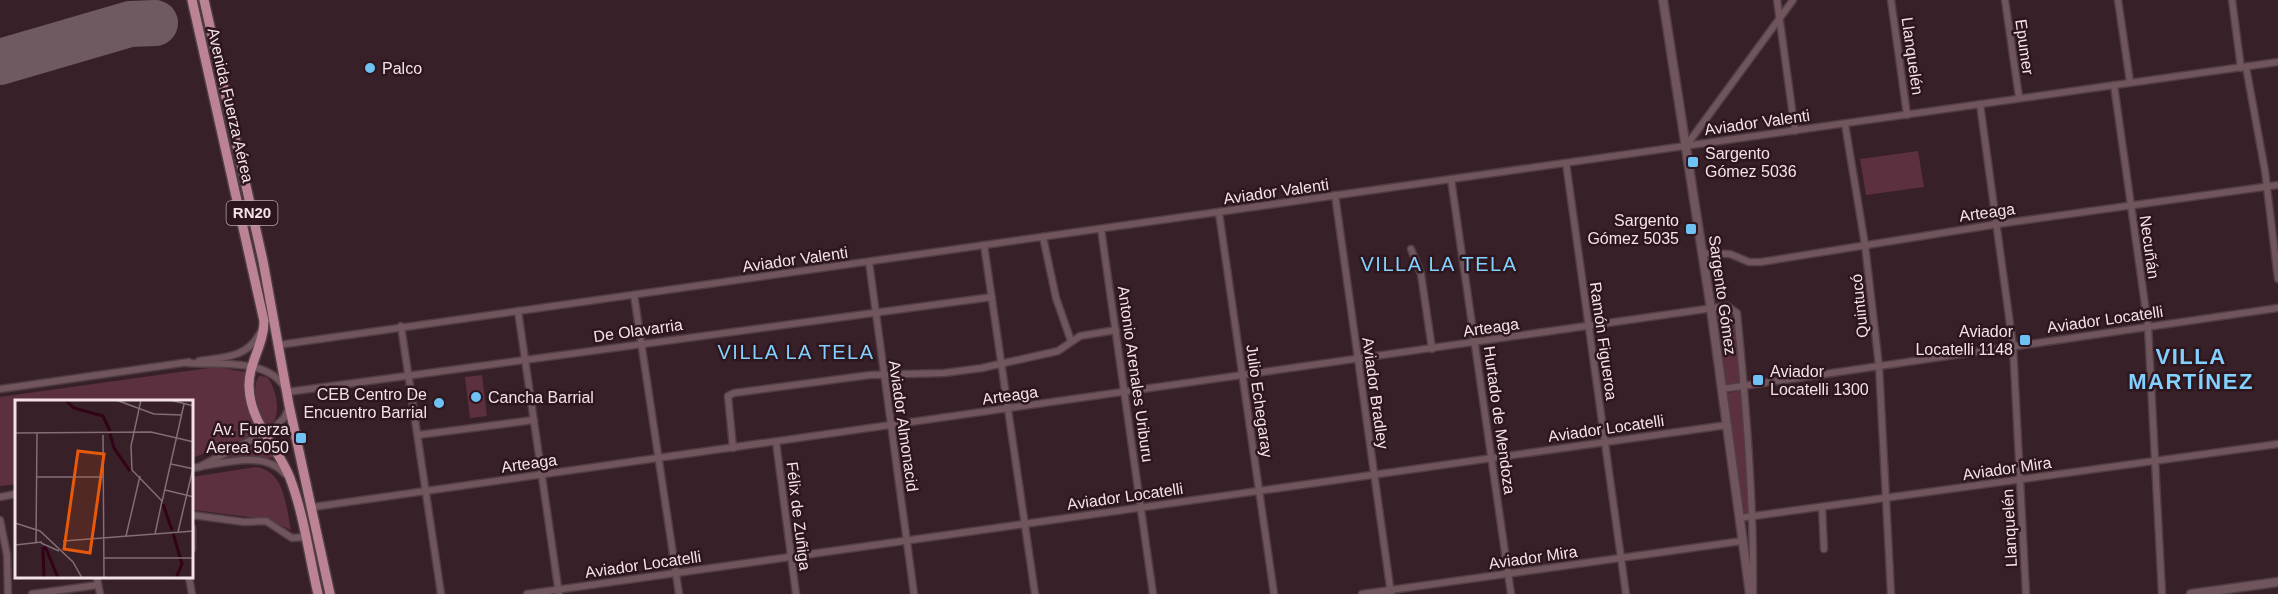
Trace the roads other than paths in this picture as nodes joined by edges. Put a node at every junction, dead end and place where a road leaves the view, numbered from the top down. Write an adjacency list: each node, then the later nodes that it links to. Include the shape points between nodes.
1 (192, 0): 16 (main road, Avenida Fuerza Aérea / RN20)
2 (204, 0): 15 (main road, Avenida Fuerza Aérea / RN20)
3 (1664, 0): 22 (main road, Sargento Gómez)
4 (1777, 0): 10 (street)
5 (1793, 0): 10 (street)
6 (1891, 0): 19 (street, Llanquelén)
7 (2005, 0): 17 (street, Epumer)
8 (2118, 0): 13 (street)
9 (2232, 0): 12 (street)
10 (1779, 18): 21 (street); 22 (street)
11 (2278, 62): 12 (street, Aviador Valenti)
12 (2244, 67): 13 (street, Aviador Valenti); 26 (street)
13 (2130, 82): 14 (street, Aviador Valenti)
14 (2114, 85): 17 (street, Aviador Valenti); 28 (street, Necuñán)
15 (226, 95): 16 (main road); 53 (main road, Avenida Fuerza Aérea / RN20)
16 (213, 98): 45 (main road, Avenida Fuerza Aérea / RN20)
17 (2019, 98): 18 (street, Aviador Valenti)
18 (1980, 104): 19 (street, Aviador Valenti); 30 (street, Llanquelén)
19 (1907, 115): 20 (street, Aviador Valenti)
20 (1845, 124): 21 (street, Aviador Valenti); 34 (street, Quintucó)
21 (1795, 131): 22 (street, Aviador Valenti)
22 (1686, 146): 23 (street, Aviador Valenti); 36 (main road, Sargento Gómez)
23 (1566, 163): 24 (street, Aviador Valenti); 47 (street, Ramón Figueroa)
24 (1451, 179): 27 (street, Aviador Valenti); 51 (street, Hurtado de Mendoza)
25 (2278, 185): 26 (street, Arteaga)
26 (2267, 186): 28 (street, Arteaga); 38 (street)
27 (1335, 195): 29 (street, Aviador Valenti); 57 (street, Aviador Bradley)
28 (2130, 206): 30 (street, Arteaga); 48 (street, Necuñán)
29 (1219, 213): 31 (street, Aviador Valenti); 64 (street, Julio Echegaray)
30 (1998, 224): 34 (street, Arteaga); 54 (street, Llanquelén)
31 (1101, 229): 32 (street, Aviador Valenti); 49 (street, Antonio Arenales Uriburu)
32 (1043, 237): 33 (street, Aviador Valenti); 50 (street)
33 (984, 245): 37 (street, Aviador Valenti); 40 (street)
34 (1865, 245): 36 (street, Arteaga, via 1761,262 1730,254); 60 (street, Quintucó)
35 (1411, 249): 55 (street, via 1421,274)
36 (1702, 253): 42 (main road, Sargento Gómez)
37 (869, 262): 39 (street, Aviador Valenti); 44 (street, Aviador Almonacid)
38 (2278, 279)
39 (634, 295): 43 (street, Aviador Valenti); 52 (street)
40 (992, 297): 44 (street, De Olavarria); 59 (street)
41 (2278, 308): 48 (street, Aviador Locatelli)
42 (1711, 309): 47 (street, Arteaga); 65 (street, Arteaga, via 1727,306 1737,313); 67 (main road, Sargento Gómez)
43 (518, 311): 46 (street, Aviador Valenti); 56 (street)
44 (876, 314): 52 (street, De Olavarria); 63 (street, Aviador Almonacid)
45 (264, 321): 58 (street, via 247,350); 61 (main road, Avenida Fuerza Aérea / RN20, via 261,344)
46 (401, 326): 53 (street, Aviador Valenti); 62 (street)
47 (1589, 326): 51 (street, Arteaga); 78 (street, Ramón Figueroa)
48 (2148, 326): 54 (street, Aviador Locatelli); 83 (street, Necuñán)
49 (1116, 330): 50 (street); 69 (street, Antonio Arenales Uriburu)
50 (1071, 341): 59 (street, via 1058,351)
51 (1475, 342): 55 (street, Arteaga); 82 (street, Hurtado de Mendoza)
52 (641, 343): 56 (street, De Olavarria); 81 (street)
53 (278, 345): 68 (main road, Avenida Fuerza Aérea / RN20)
54 (2013, 346): 60 (street, Aviador Locatelli); 87 (street, Llanquelén)
55 (1431, 349): 57 (street, Arteaga)
56 (525, 359): 62 (street, De Olavarria); 72 (street)
57 (1358, 359): 64 (street, Arteaga); 86 (street, Aviador Bradley)
58 (187, 363): 61 (street); 66 (street)
59 (1002, 364): 63 (street, via 944,373); 71 (street)
60 (1879, 366): 65 (street, Aviador Locatelli); 93 (street, Quintucó)
61 (251, 367): 68 (street, via 276,375); 75 (main road, Avenida Fuerza Aérea / RN20, via 250,396)
62 (408, 374): 68 (street, De Olavarria); 76 (street)
63 (884, 375): 73 (street, Aviador Almonacid); 80 (street, via 734,393 728,396)
64 (1243, 375): 69 (street, Arteaga); 90 (street, Julio Echegaray)
65 (1744, 386): 67 (street, Aviador Locatelli); 98 (street, Arteaga)
66 (0, 389)
67 (1722, 389): 74 (main road, Sargento Gómez)
68 (287, 392): 70 (main road, Avenida Fuerza Aérea / RN20)
69 (1125, 392): 71 (street, Arteaga); 95 (street, Antonio Arenales Uriburu)
70 (289, 405): 75 (street, via 281,422); 94 (main road, Avenida Fuerza Aérea / RN20)
71 (1008, 408): 73 (street, Arteaga); 101 (street)
72 (534, 420): 76 (street); 85 (street)
73 (890, 425): 77 (street, Arteaga); 103 (street, Aviador Almonacid)
74 (1727, 425): 78 (street, Aviador Locatelli); 99 (main road, Sargento Gómez)
75 (264, 434): 84 (street); 88 (main road, Avenida Fuerza Aérea / RN20, via 283,461)
76 (418, 435): 89 (street)
77 (776, 442): 80 (street, Arteaga); 106 (street, Félix de Zuñiga)
78 (1605, 442): 82 (street, Aviador Locatelli); 107 (street, Ramón Figueroa)
79 (2278, 444): 83 (street, Aviador Mira)
80 (733, 448): 81 (street, Arteaga)
81 (658, 458): 85 (street, Arteaga); 108 (street)
82 (1491, 458): 86 (street, Aviador Locatelli); 109 (street, Hurtado de Mendoza)
83 (2157, 461): 87 (street, Aviador Mira); 135 (street, Necuñán)
84 (196, 468): 88 (street, via 261,460 276,465)
85 (542, 474): 89 (street, Arteaga); 113 (street)
86 (1374, 474): 90 (street, Aviador Locatelli); 114 (street, Aviador Bradley)
87 (2020, 479): 93 (street, Aviador Mira); 134 (street, Llanquelén)
88 (291, 482): 102 (main road, Avenida Fuerza Aérea / RN20)
89 (426, 491): 94 (street, Arteaga); 121 (street)
90 (1259, 491): 95 (street, Aviador Locatelli); 128 (street, Julio Echegaray)
91 (15, 494): 92 (street)
92 (0, 497)
93 (1886, 498): 96 (street, Aviador Mira); 133 (street, Quintucó)
94 (313, 507): 120 (main road, Avenida Fuerza Aérea / RN20)
95 (1142, 507): 101 (street, Aviador Locatelli); 127 (street, Antonio Arenales Uriburu)
96 (1822, 507): 98 (street, Aviador Mira); 105 (street)
97 (194, 515): 102 (street, via 266,521 292,538)
98 (1752, 516): 99 (street, Aviador Mira); 132 (street, Arteaga)
99 (1739, 518): 104 (main road, Sargento Gómez)
100 (0, 520): 115 (street, via 7,555)
101 (1025, 524): 103 (street, Aviador Locatelli); 126 (street)
102 (305, 537): 119 (main road, Avenida Fuerza Aérea / RN20)
103 (906, 540): 106 (street, Aviador Locatelli); 125 (street, Aviador Almonacid)
104 (1743, 541): 107 (street, Aviador Mira); 132 (main road, Sargento Gómez)
105 (1824, 549)
106 (790, 557): 108 (street, Aviador Locatelli); 124 (street, Félix de Zuñiga)
107 (1621, 558): 109 (street, Aviador Mira); 131 (street, Ramón Figueroa)
108 (676, 573): 113 (street, Aviador Locatelli); 123 (street)
109 (1508, 574): 114 (street, Aviador Mira); 130 (street, Hurtado de Mendoza)
110 (189, 579): 118 (street)
111 (98, 581): 116 (street); 117 (street)
112 (2278, 582): 136 (main road)
113 (558, 592): 122 (street, Aviador Locatelli)
114 (1390, 592): 129 (street, Aviador Mira)
115 (8, 594)
116 (32, 594)
117 (100, 594)
118 (192, 594)
119 (318, 594)
120 (330, 594)
121 (441, 594)
122 (527, 594)
123 (679, 594)
124 (796, 594)
125 (914, 594)
126 (1035, 594)
127 (1153, 594)
128 (1274, 594)
129 (1362, 594)
130 (1511, 594)
131 (1626, 594)
132 (1751, 594)
133 (1891, 594)
134 (2026, 594)
135 (2162, 594)
136 (2191, 594)

